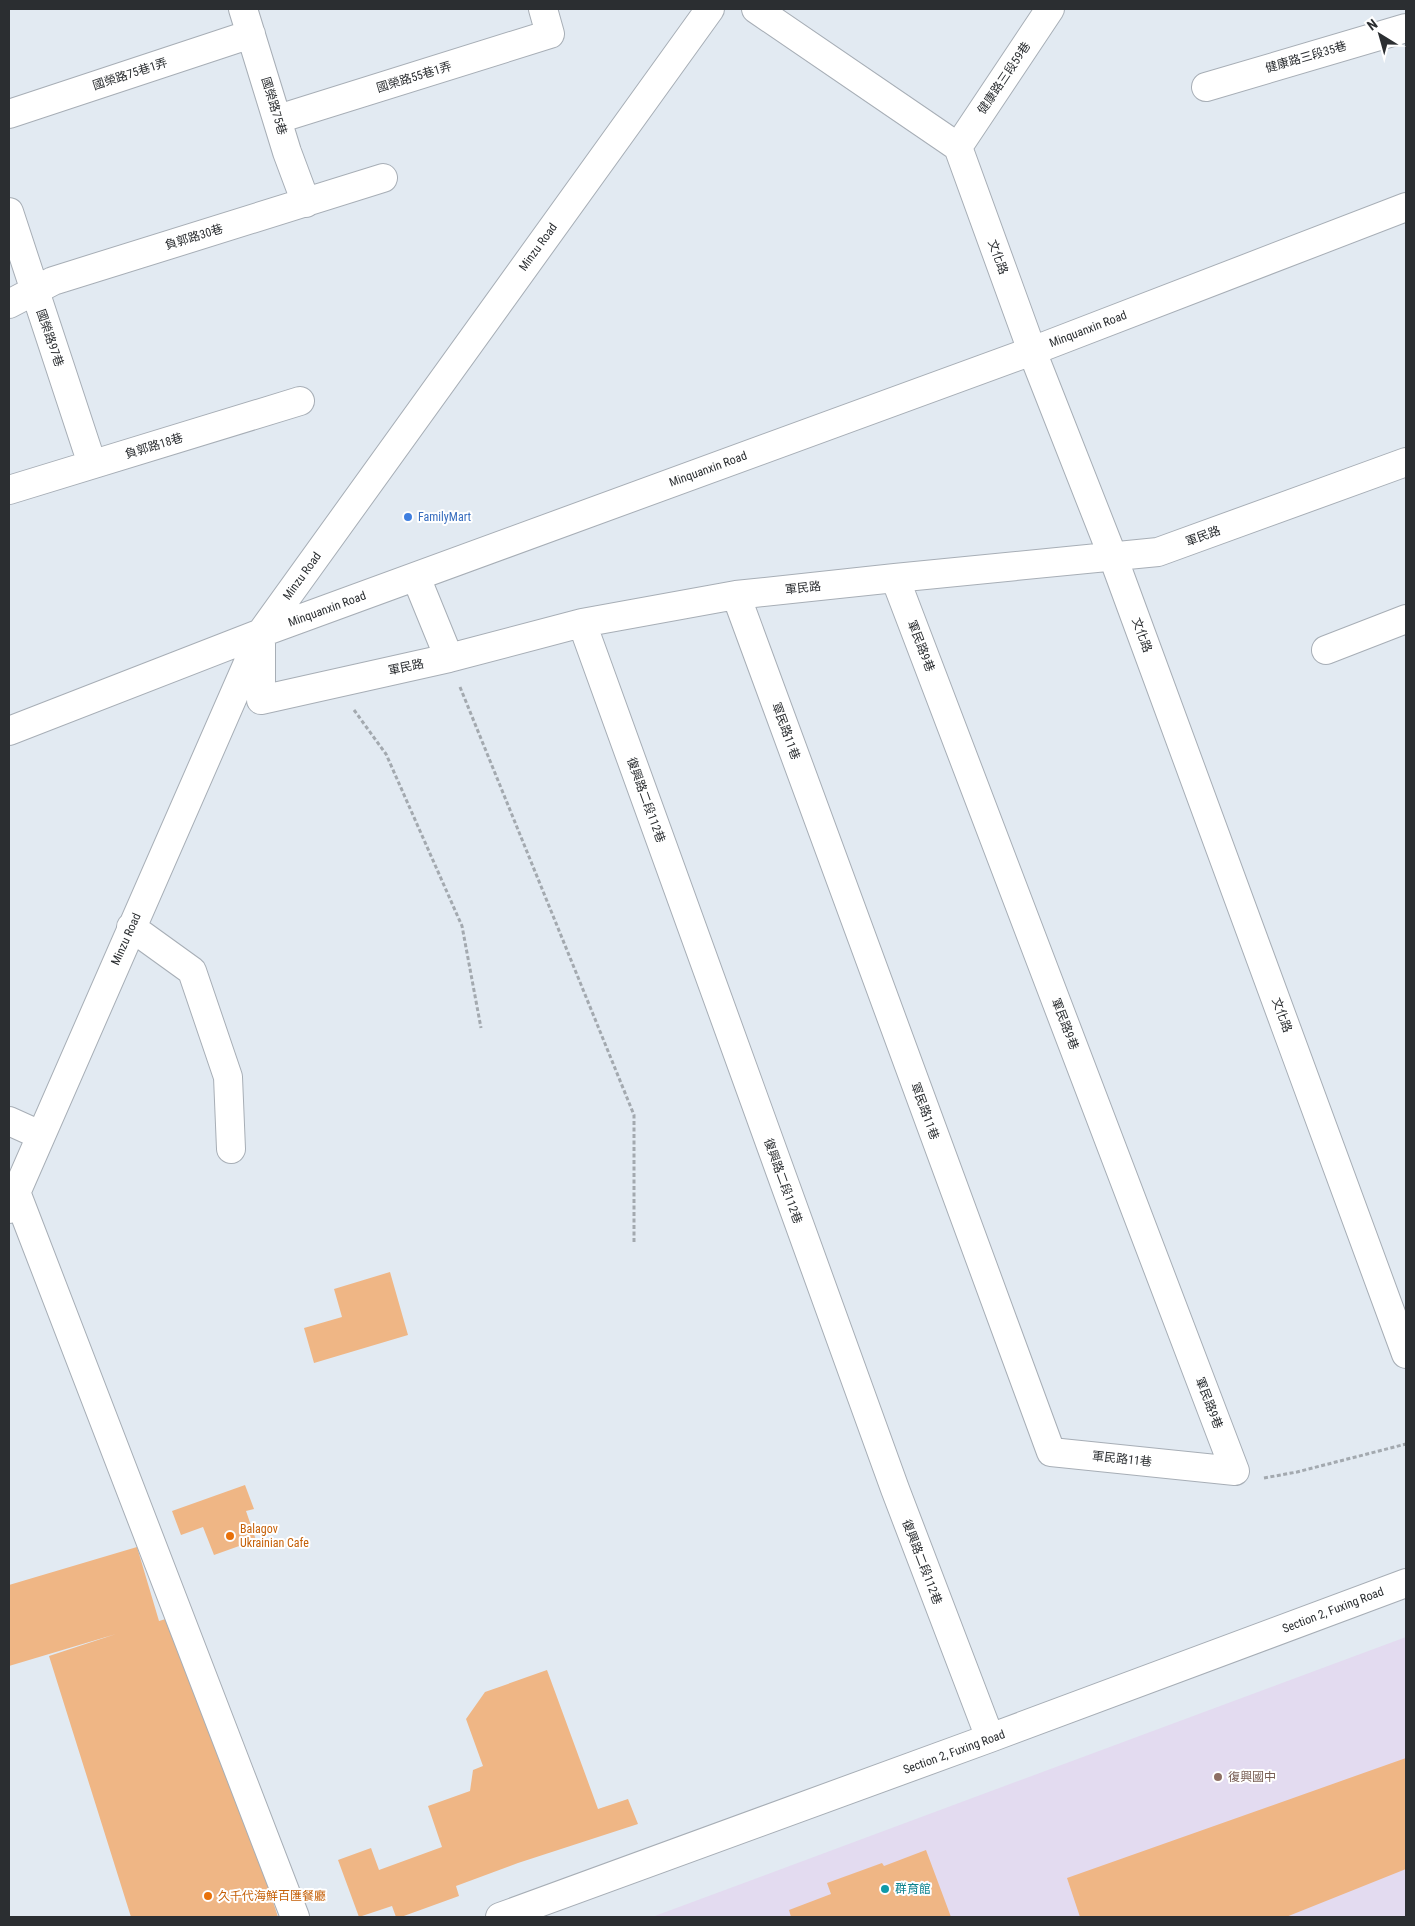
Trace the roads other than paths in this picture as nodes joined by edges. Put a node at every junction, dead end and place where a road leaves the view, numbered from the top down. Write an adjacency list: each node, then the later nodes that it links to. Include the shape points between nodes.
1 (242, 9): 7 (street, 國榮路75巷)
2 (710, 9): 29 (street, Minzu Road)
3 (756, 9): 11 (street)
4 (1050, 9): 11 (street, 健康路三段59巷)
5 (546, 22): 10 (street, 國榮路55巷1弄)
6 (1406, 28): 8 (street, 健康路三段35巷)
7 (251, 34): 9 (street, 國榮路75巷1弄); 10 (street, 國榮路75巷)
8 (1206, 87)
9 (9, 114)
10 (278, 119): 13 (street, 國榮路75巷)
11 (958, 147): 18 (street, 文化路)
12 (383, 178): 13 (street, 負郭路30巷)
13 (306, 202): 16 (street, 負郭路30巷, via 53,281)
14 (1406, 207): 18 (street, Minquanxin Road)
15 (9, 212): 16 (street, 國榮路97巷)
16 (34, 292): 17 (street, 負郭路30巷); 21 (street, 國榮路97巷)
17 (9, 304)
18 (1032, 350): 23 (street, 文化路); 24 (street, Minquanxin Road)
19 (300, 402): 21 (street, 負郭路18巷)
20 (1406, 462): 23 (street, 軍民路, via 1158,552)
21 (92, 464): 22 (street, 負郭路18巷)
22 (9, 490)
23 (1113, 558): 25 (street, 軍民路); 38 (street, 文化路)
24 (416, 577): 29 (street, Minquanxin Road); 31 (street)
25 (894, 578): 26 (street, 軍民路); 39 (street, 軍民路9巷)
26 (736, 596): 28 (street, 軍民路); 39 (street, 軍民路11巷, via 1051,1452)
27 (1406, 619): 30 (street)
28 (582, 622): 31 (street, 軍民路); 41 (street, 復興路二段112巷, via 895,1489)
29 (261, 633): 31 (street, 軍民路, via 260,700); 32 (street, Minquanxin Road); 33 (street, Minzu Road)
30 (1326, 650)
31 (449, 658)
32 (9, 731)
33 (131, 927): 35 (street, Minzu Road); 36 (street, via 192,971 228,1077)
34 (9, 1121): 35 (street)
35 (40, 1135): 37 (street, Minzu Road)
36 (231, 1149)
37 (12, 1201): 42 (street)
38 (1406, 1354)
39 (1235, 1471)
40 (1406, 1583): 41 (street, Section 2, Fuxing Road)
41 (990, 1738): 43 (street, Section 2, Fuxing Road)
42 (295, 1917)
43 (500, 1917)

